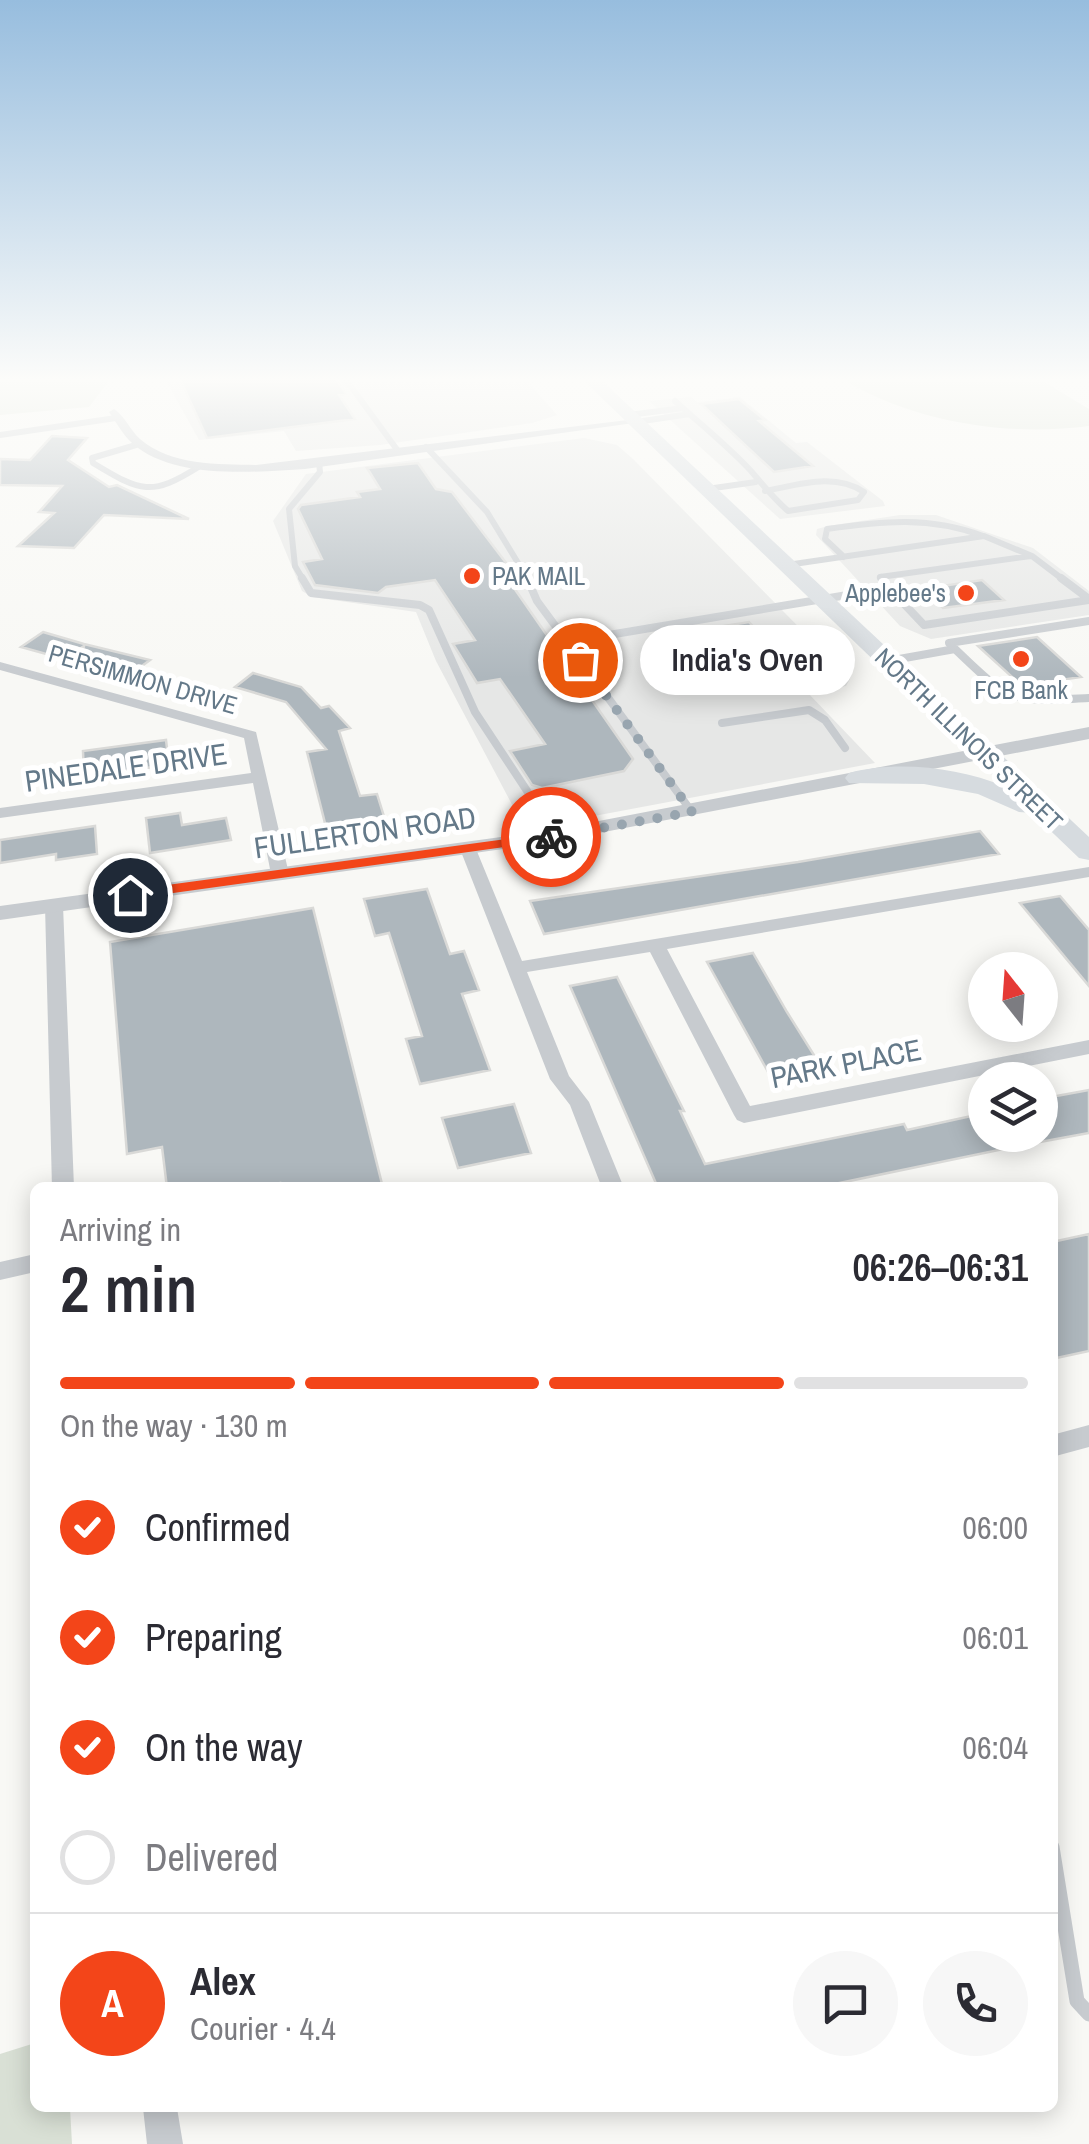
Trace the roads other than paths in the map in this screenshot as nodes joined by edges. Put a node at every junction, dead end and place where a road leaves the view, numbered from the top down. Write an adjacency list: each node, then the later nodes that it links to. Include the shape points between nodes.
1 (117, 477): 2 (lane, via 150,492)
2 (183, 477)
3 (316, 477): 29 (lane, via 289,509 295,566 310,593 429,610 447,663 500,757)
4 (453, 477): 18 (lane, via 526,568 537,601)
5 (694, 477): 8 (main road, NORTH ILLINOIS STREET)
6 (755, 477): 7 (lane)
7 (756, 482): 8 (lane); 9 (lane)
8 (707, 489): 13 (main road, NORTH ILLINOIS STREET)
9 (765, 490): 9 (lane, via 788,511 858,500 864,492 838,480)
10 (984, 536): 11 (lane); 12 (lane); 12 (lane, via 953,523 912,518 827,529 824,538)
11 (1032, 556): 14 (lane, via 880,578); 16 (lane)
12 (844, 557): 13 (lane)
13 (787, 565): 15 (main road, NORTH ILLINOIS STREET)
14 (889, 588): 15 (lane); 16 (lane, via 924,625)
15 (822, 598): 18 (lane); 20 (main road, NORTH ILLINOIS STREET)
16 (1089, 600)
17 (1089, 621): 19 (lane)
18 (567, 642): 31 (lane)
19 (952, 646): 20 (lane); 22 (lane, via 1000,692 1031,701)
20 (888, 661): 26 (main road, NORTH ILLINOIS STREET)
21 (0, 666): 27 (street, PERSIMMON DRIVE, via 251,736)
22 (1088, 696)
23 (722, 723): 25 (lane, via 809,710)
24 (1089, 733): 26 (street, FULLERTON ROAD)
25 (845, 748)
26 (983, 752): 28 (street, FULLERTON ROAD); 32 (main road, NORTH ILLINOIS STREET)
27 (260, 777): 30 (street, PINEDALE DRIVE); 36 (street, PERSIMMON DRIVE)
28 (858, 778): 31 (street, FULLERTON ROAD); 32 (main road, via 958,779)
29 (537, 806)
30 (0, 812)
31 (692, 812): 33 (street, FULLERTON ROAD)
32 (1058, 824): 34 (main road, NORTH ILLINOIS STREET)
33 (468, 849): 36 (street, FULLERTON ROAD); 40 (street)
34 (1089, 852)
35 (1089, 872): 39 (street)
36 (280, 874): 37 (street, FULLERTON ROAD)
37 (54, 905): 38 (street, FULLERTON ROAD); 42 (street)
38 (0, 913)
39 (655, 944): 40 (street); 41 (street, PARK PLACE, via 744,1115)
40 (516, 968): 43 (street)
41 (1089, 1047)
42 (63, 1182)
43 (611, 1182)
44 (30, 1264): 45 (street)
45 (0, 1271)
46 (1089, 1436): 47 (street)
47 (1058, 1444)
48 (1058, 1884): 49 (lane, via 1077,2002)
49 (1089, 2014)
50 (161, 2112): 51 (street)
51 (166, 2144)

